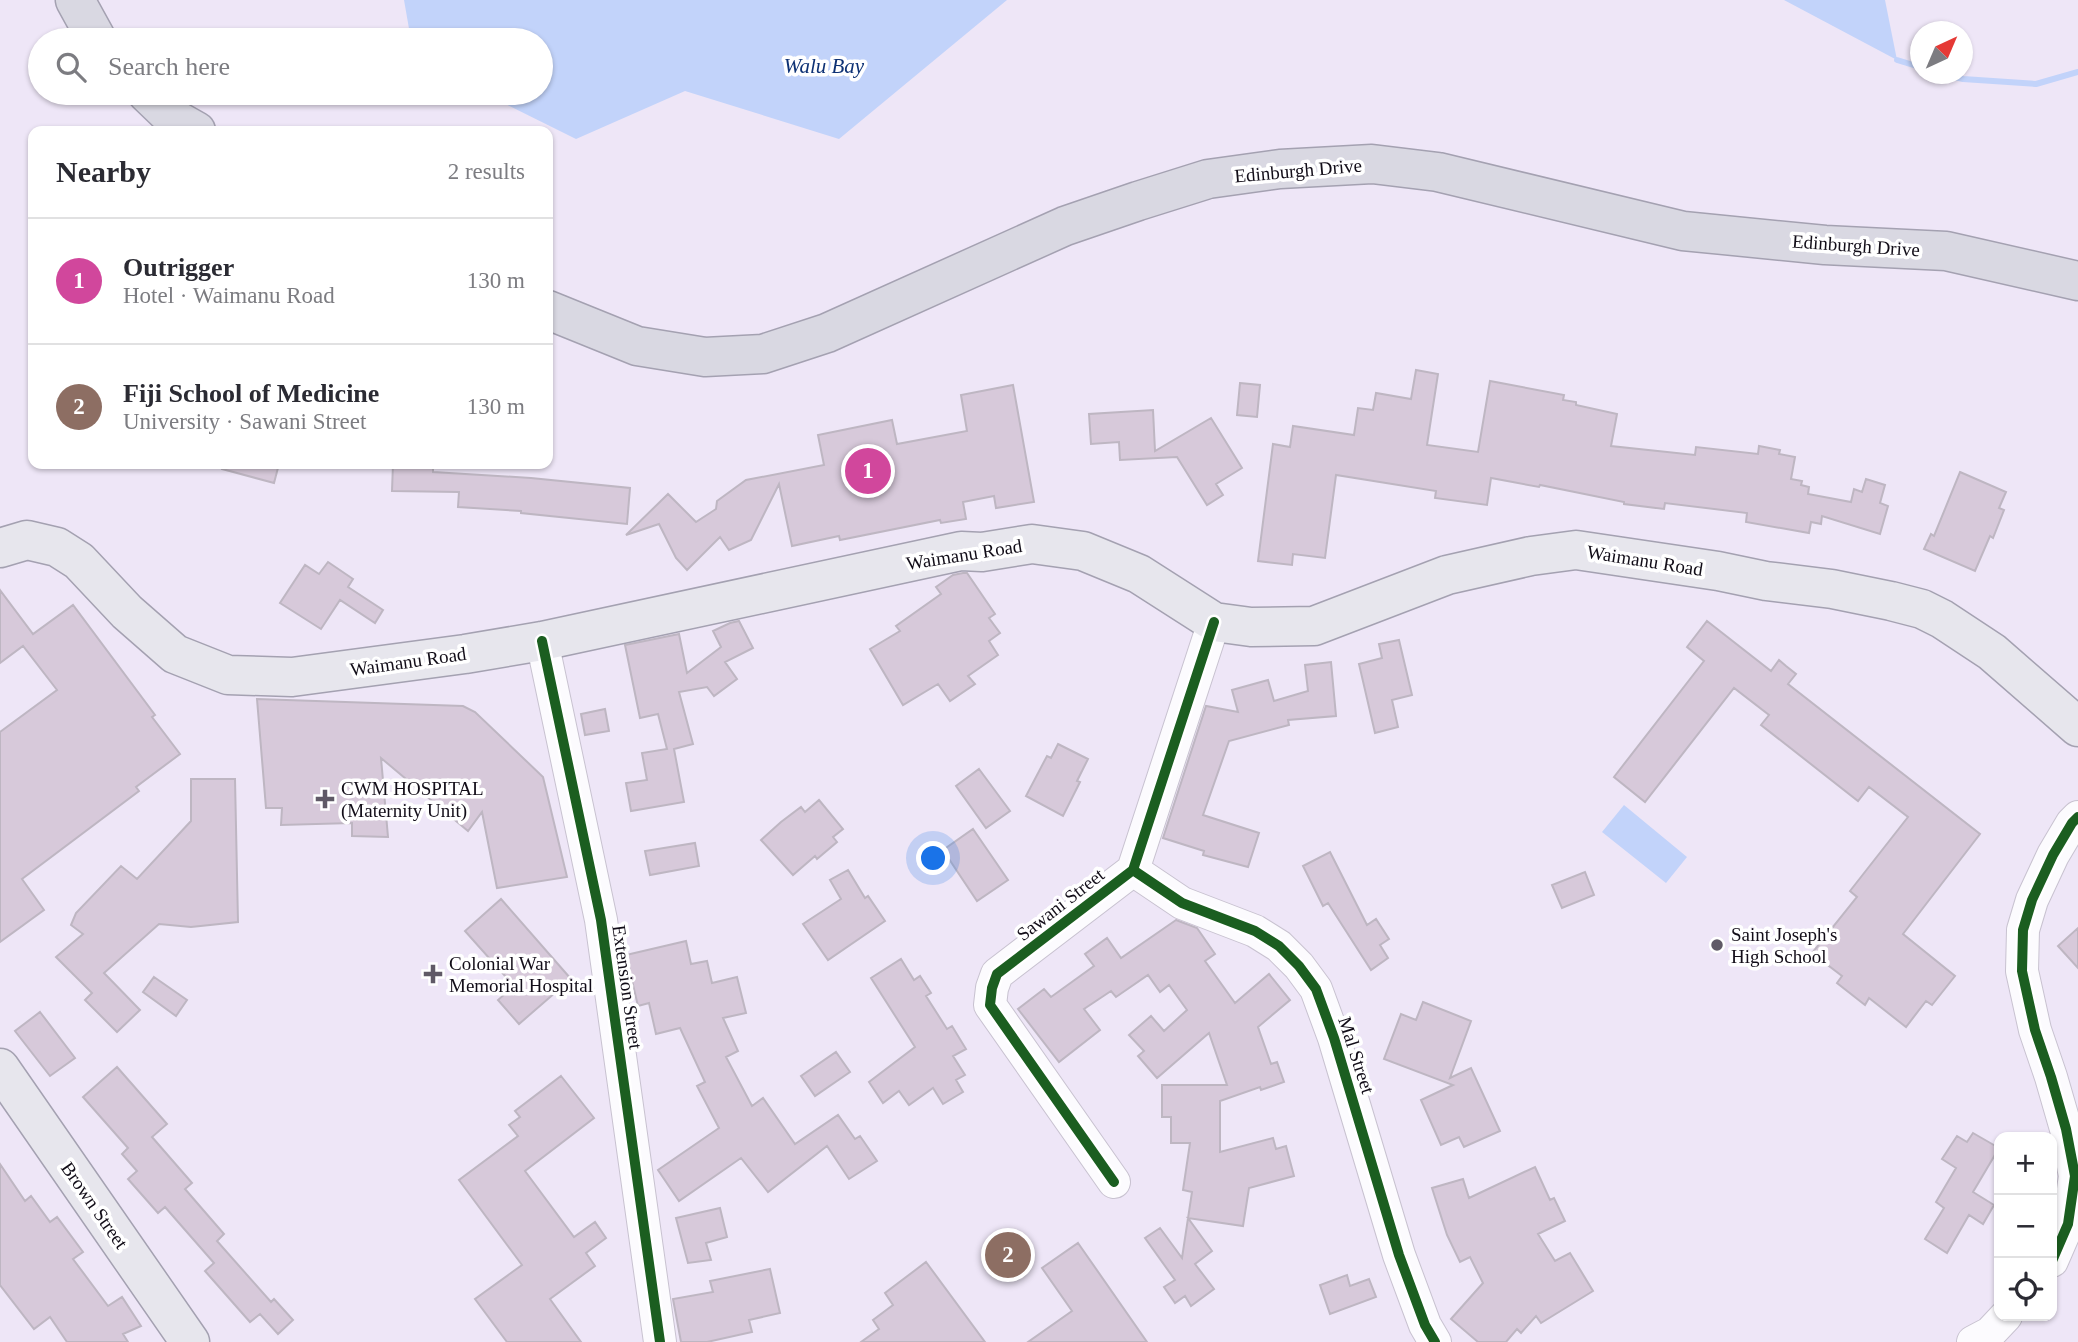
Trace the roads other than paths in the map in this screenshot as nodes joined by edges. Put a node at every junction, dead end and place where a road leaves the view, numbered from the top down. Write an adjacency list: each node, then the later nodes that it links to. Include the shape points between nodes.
1 (75, 0): 2 (highway)
2 (90, 28)
3 (159, 105): 4 (highway)
4 (187, 126)
5 (2078, 281): 6 (highway, Edinburgh Drive, via 1946,251 1683,231 1438,172 1372,164 1208,179 1065,226 827,333 763,354 705,357 637,346)
6 (553, 312)
7 (0, 548): 9 (main road, Waimanu Road, via 27,540 57,547 79,561 175,654 228,675 292,677)
8 (1214, 622): 9 (main road, Waimanu Road, via 1139,574 1083,551 1032,544 961,551); 10 (main road, Waimanu Road, via 1251,627 1314,626 1447,575 1576,550 1832,589 1922,609 1992,652); 12 (street, Sawani Street)
9 (542, 640): 18 (street, Extension Street, via 601,920)
10 (2078, 727)
11 (2078, 817): 15 (street, via 2053,855 2023,930 2022,971 2075,1177 2068,1224)
12 (1133, 870): 14 (street, Sawani Street, via 998,974 990,1005); 19 (street, Mal Street, via 1182,903 1271,941 1316,989 1399,1255)
13 (0, 1068): 17 (main road, Brown Street)
14 (1114, 1182)
15 (2053, 1258)
16 (2001, 1321): 20 (street)
17 (190, 1342)
18 (660, 1342)
19 (1434, 1342)
20 (1973, 1342)

